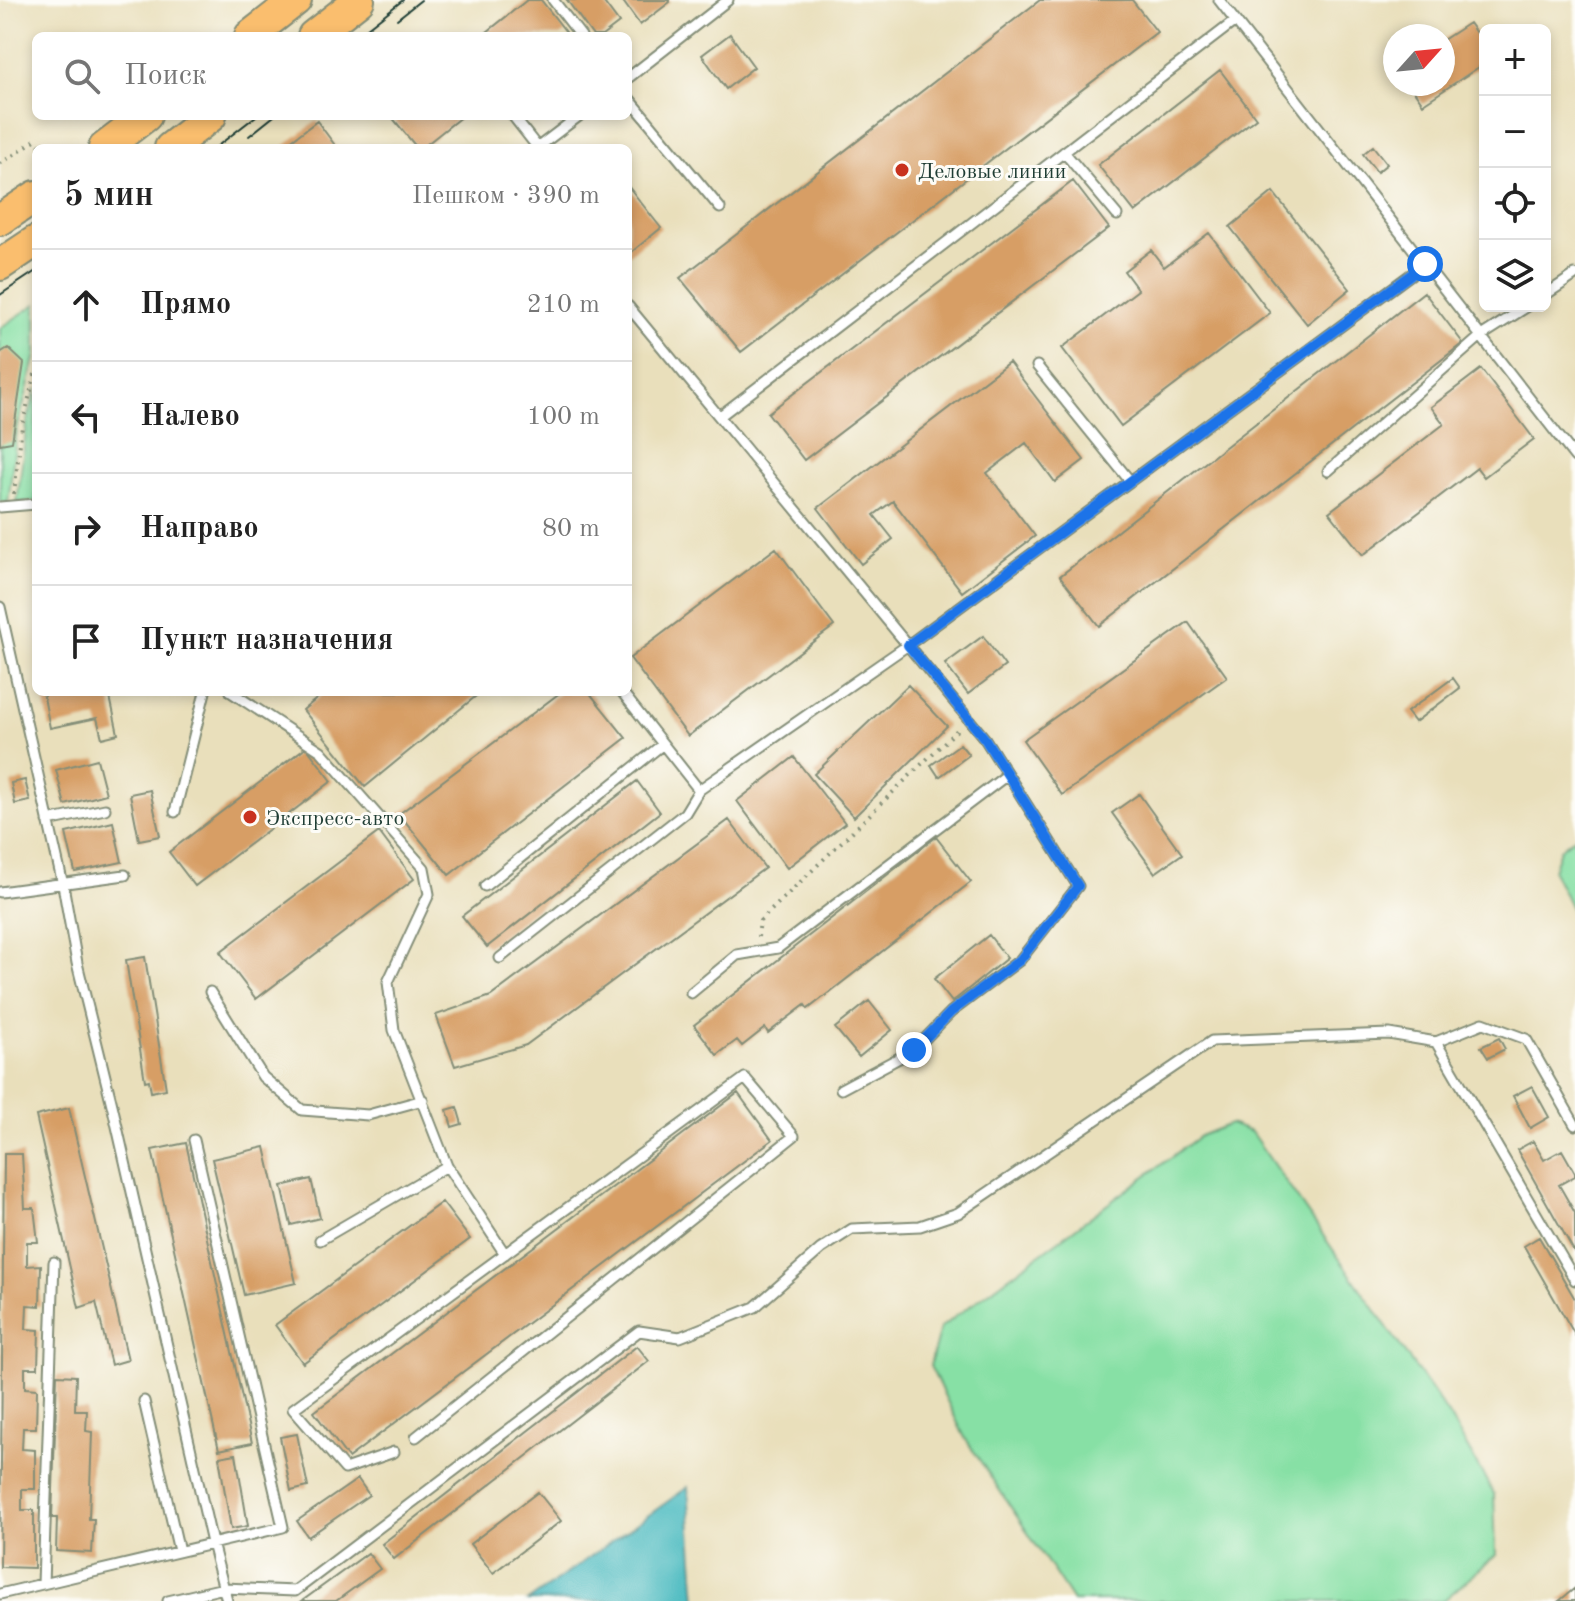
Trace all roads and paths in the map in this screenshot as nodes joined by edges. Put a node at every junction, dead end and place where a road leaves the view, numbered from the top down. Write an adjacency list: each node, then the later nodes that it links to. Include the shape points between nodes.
1 (296, 0): 7 (main road)
2 (359, 0): 8 (main road)
3 (553, 0): 9 (lane)
4 (1219, 0): 6 (lane)
5 (725, 1): 10 (lane)
6 (1235, 21): 21 (lane); 28 (lane)
7 (255, 32)
8 (318, 32)
9 (578, 32)
10 (632, 75)
11 (632, 102): 24 (lane)
12 (141, 120): 17 (main road)
13 (206, 120): 18 (main road)
14 (516, 120): 19 (lane)
15 (574, 120): 20 (lane)
16 (38, 144): 22 (path, via 35,140)
17 (109, 144)
18 (175, 144)
19 (535, 144)
20 (543, 144)
21 (1064, 152): 25 (lane); 37 (lane)
22 (0, 164)
23 (32, 199): 26 (main road)
24 (720, 208)
25 (1117, 215)
26 (0, 220)
27 (32, 244): 29 (main road)
28 (1425, 264): 34 (lane); 40 (lane)
29 (0, 265)
30 (1575, 275): 31 (lane)
31 (1551, 291)
32 (632, 311): 37 (lane)
33 (1519, 312): 34 (lane)
34 (1481, 336): 38 (lane); 39 (lane)
35 (1037, 366): 40 (lane)
36 (32, 386): 42 (path)
37 (720, 416): 45 (lane)
38 (1575, 457)
39 (1328, 471)
40 (1130, 481): 45 (lane)
41 (32, 504): 42 (lane)
42 (12, 506): 43 (lane)
43 (0, 507)
44 (0, 607): 55 (lane)
45 (908, 645): 49 (lane); 52 (lane)
46 (204, 696): 54 (lane)
47 (237, 696): 66 (lane, via 321,751 424,868 429,894 388,982 394,1030)
48 (625, 696): 50 (lane)
49 (969, 719): 51 (lane); 60 (path, via 760,921)
50 (663, 744): 52 (lane); 58 (lane)
51 (1007, 775): 60 (lane, via 778,948); 65 (lane, via 1078,886 1020,960 951,1012 914,1050)
52 (699, 790): 61 (lane, via 685,813)
53 (105, 809): 55 (lane)
54 (175, 812)
55 (48, 821): 57 (lane)
56 (125, 875): 57 (lane)
57 (63, 885): 59 (lane); 77 (lane)
58 (485, 886)
59 (0, 892)
60 (756, 952): 63 (lane, via 737,955)
61 (500, 958)
62 (210, 992): 66 (lane, via 263,1077 302,1110 368,1115)
63 (691, 993)
64 (1436, 1042): 67 (lane, via 1483,1023 1526,1039); 73 (lane); 80 (lane, via 1389,1034 1212,1041 958,1213 920,1226 852,1229 755,1307 680,1337 639,1331 295,1591)
65 (841, 1089)
66 (423, 1100): 69 (lane)
67 (1575, 1125)
68 (194, 1140): 77 (lane, via 283,1527)
69 (447, 1166): 70 (lane); 71 (lane)
70 (320, 1240)
71 (505, 1254): 75 (lane, via 745,1078 794,1136); 76 (lane, via 293,1409 345,1469)
72 (54, 1262): 79 (lane)
73 (1575, 1280)
74 (144, 1401): 78 (lane)
75 (416, 1437)
76 (394, 1452)
77 (212, 1543): 78 (lane); 80 (lane)
78 (179, 1551): 79 (lane)
79 (43, 1584): 81 (lane)
80 (224, 1588): 82 (lane); 83 (lane)
81 (0, 1594)
82 (168, 1601)
83 (227, 1601)

